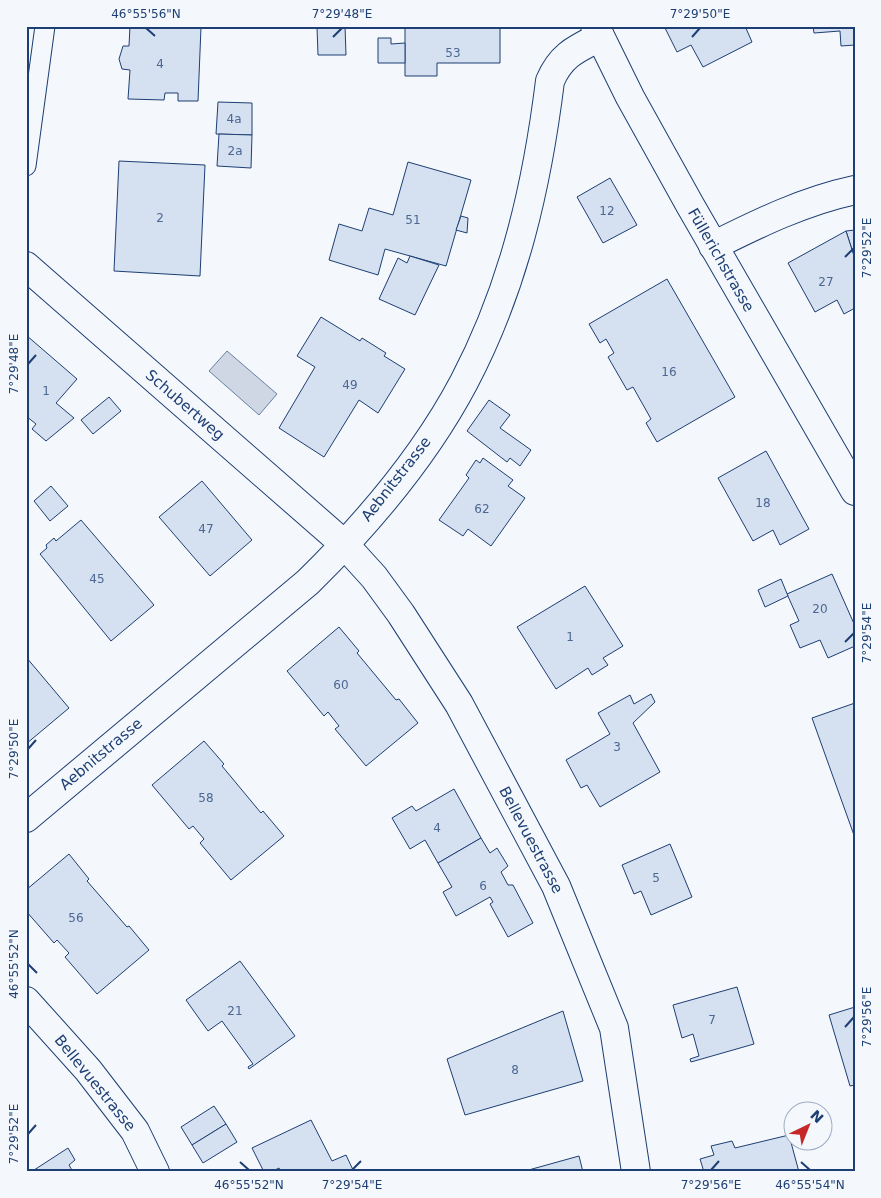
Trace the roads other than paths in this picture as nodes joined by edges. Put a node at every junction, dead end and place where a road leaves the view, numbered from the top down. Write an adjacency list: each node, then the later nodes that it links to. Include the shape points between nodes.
1 (45, 26): 3 (lane)
2 (597, 31): 5 (street, Füllerichstrasse); 8 (street, Aebnitstrasse, via 566,56 550,81 537,173 521,237 508,280 463,383 404,474)
3 (26, 166)
4 (855, 190): 5 (street, via 794,208)
5 (713, 246): 7 (street, Füllerichstrasse)
6 (26, 266): 8 (street, Schubertweg)
7 (855, 490)
8 (344, 544): 9 (street, Aebnitstrasse, via 308,582); 12 (street, Bellevuestrasse, via 401,614 459,704 556,886 614,1028)
9 (26, 818)
10 (26, 1001): 11 (street, Bellevuestrasse, via 88,1070 129,1123)
11 (155, 1172)
12 (636, 1172)

